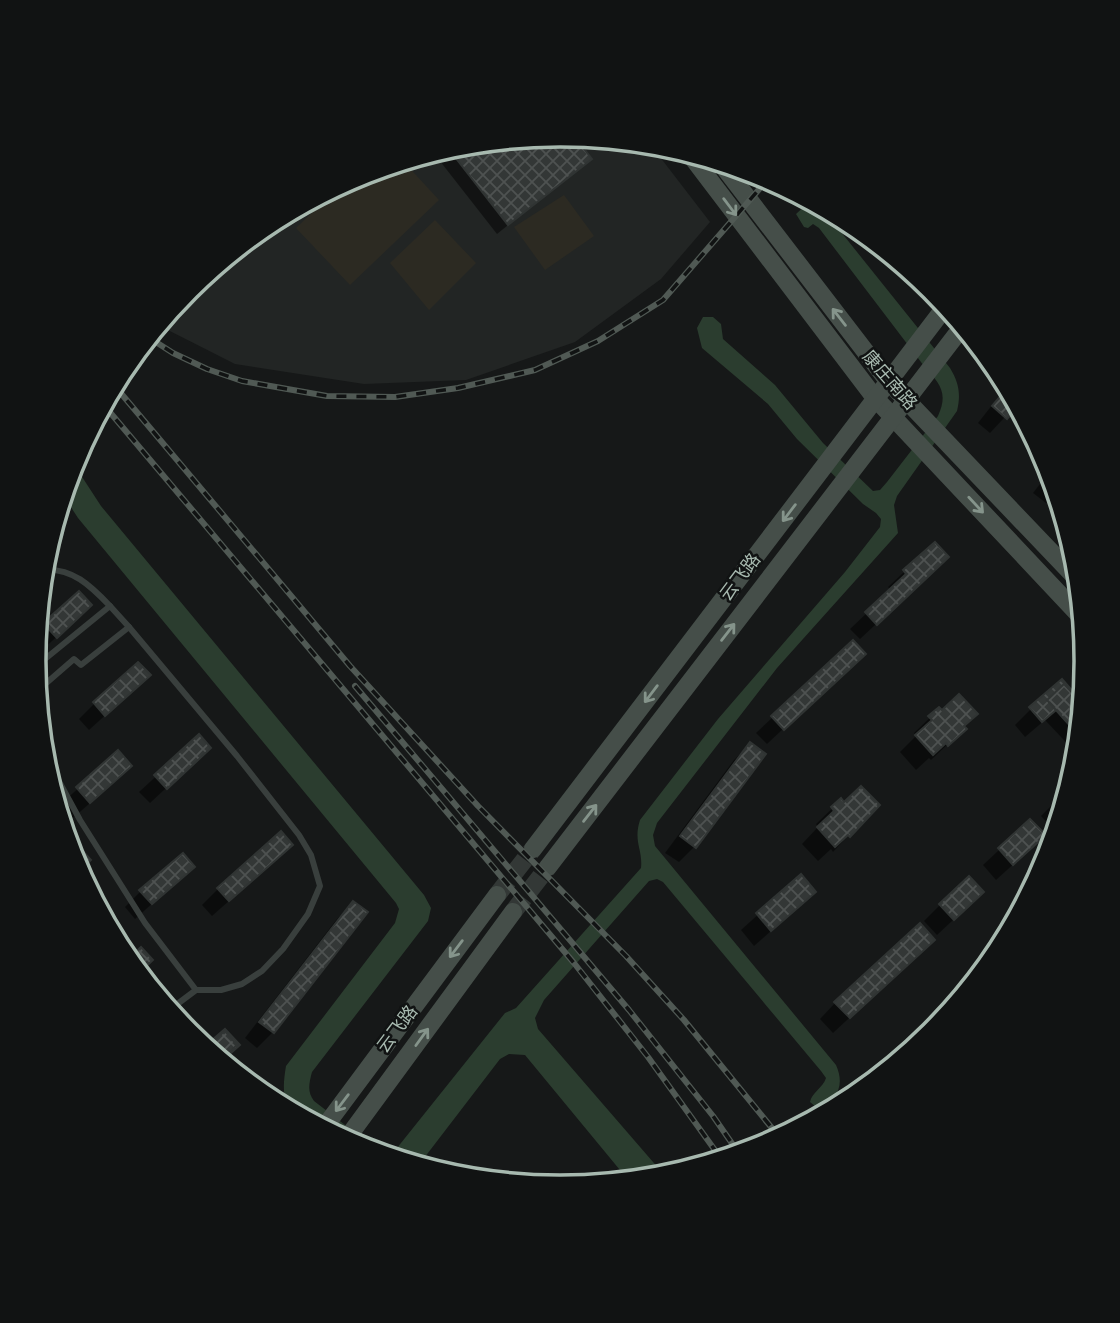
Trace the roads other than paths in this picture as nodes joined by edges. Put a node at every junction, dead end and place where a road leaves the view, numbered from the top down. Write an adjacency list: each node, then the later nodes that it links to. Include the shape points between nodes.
1 (699, 167): 6 (main road, 康庄南路, one-way to 6)
2 (731, 176): 5 (main road, 康庄南路, one-way to 2)
3 (940, 314): 5 (main road, 云飞路)
4 (957, 334): 7 (main road, 云飞路)
5 (888, 381): 6 (main road, 云飞路); 7 (main road, 康庄南路)
6 (875, 398): 8 (main road, 康庄南路); 17 (main road, 云飞路, one-way to 17)
7 (906, 399): 8 (main road, 云飞路); 9 (main road, 康庄南路)
8 (893, 418): 11 (main road, 康庄南路, one-way to 11); 18 (main road, 云飞路, one-way to 8)
9 (1066, 568)
10 (54, 569): 12 (lane, via 89,584)
11 (1071, 606)
12 (110, 607): 13 (lane); 14 (lane)
13 (129, 627): 15 (lane, via 81,665 74,659); 21 (lane, via 299,835 320,886 308,914 262,971 242,984)
14 (46, 658)
15 (47, 683)
16 (60, 784): 21 (lane, via 145,923)
17 (533, 849)
18 (548, 867)
19 (497, 895): 23 (main road, 云飞路, one-way to 23)
20 (513, 912): 24 (main road, 云飞路, one-way to 20)
21 (196, 990): 22 (lane)
22 (176, 1005)
23 (329, 1121)
24 (352, 1132)

